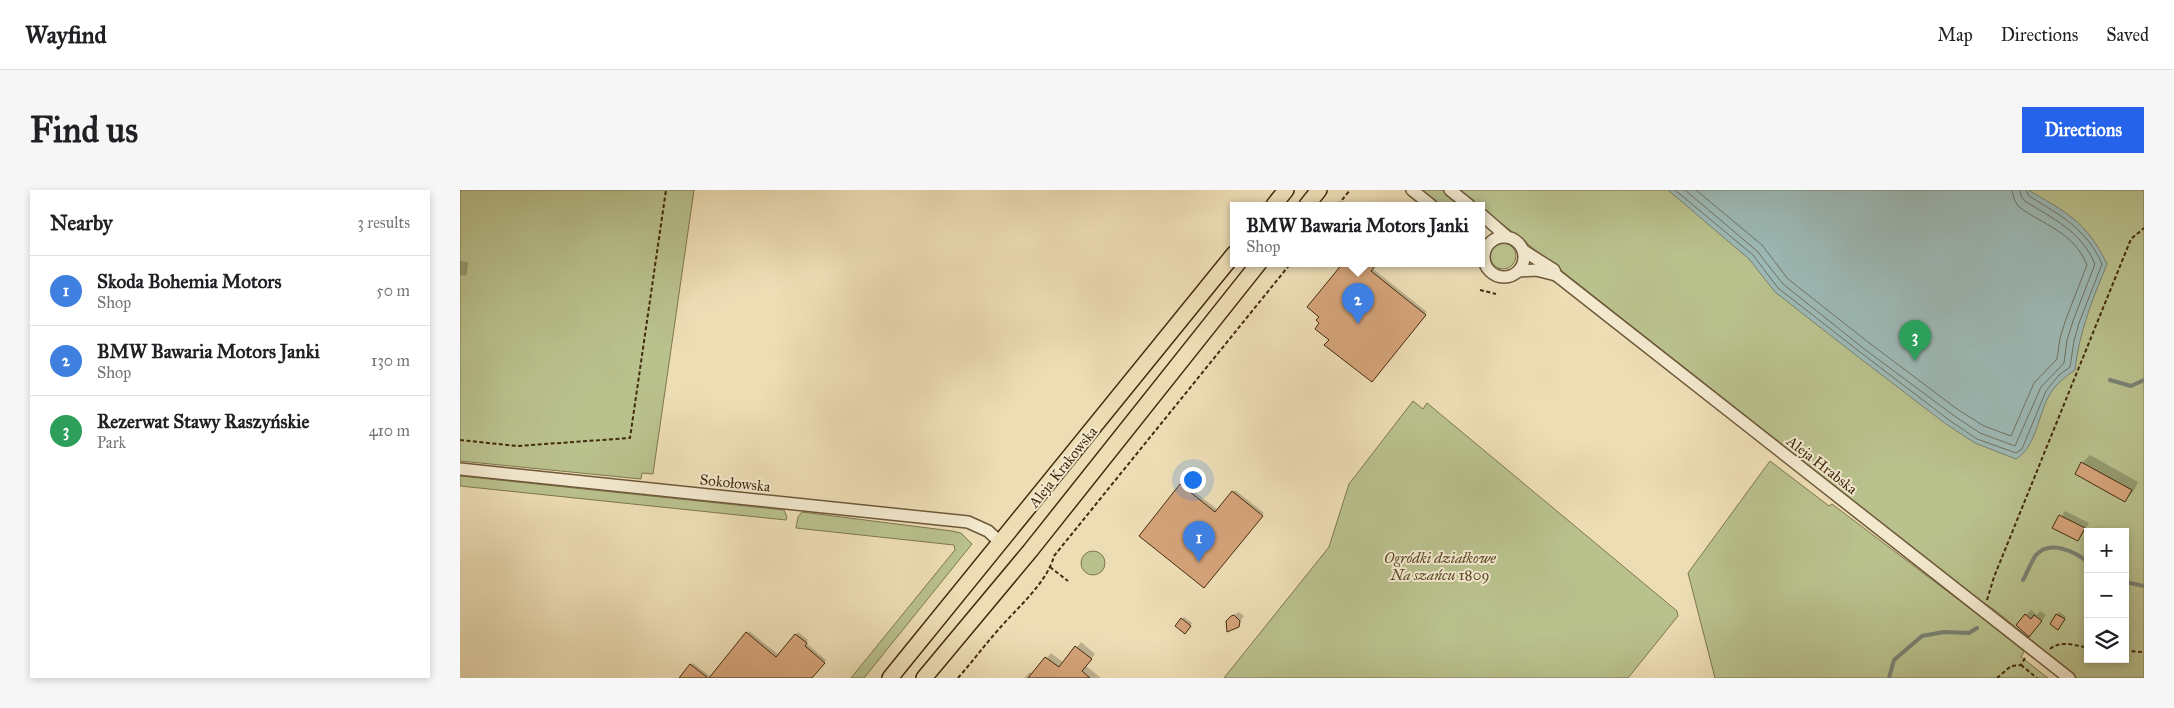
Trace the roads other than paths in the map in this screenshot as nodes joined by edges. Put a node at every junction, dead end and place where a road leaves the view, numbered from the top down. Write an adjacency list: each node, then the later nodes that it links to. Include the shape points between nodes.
1 (1286, 190): 5 (main road)
2 (1319, 190): 6 (main road)
3 (1412, 190): 7 (street)
4 (1450, 190): 8 (street)
5 (1276, 202)
6 (1309, 202)
7 (1427, 202)
8 (1465, 202)
9 (1485, 218): 10 (street)
10 (1506, 236): 11 (street, via 1492,240); 12 (street, via 1518,241)
11 (1485, 246)
12 (1524, 251): 16 (street, via 1524,262); 17 (street, Aleja Hrabska, via 1550,267)
13 (1230, 259): 19 (main road, Aleja Krakowska)
14 (1485, 264): 16 (street, via 1491,273 1506,277)
15 (1256, 267): 21 (main road, Aleja Krakowska, via 1030,552)
16 (1519, 271): 17 (street, Aleja Hrabska, via 1536,270)
17 (1556, 275): 22 (street, Aleja Hrabska)
18 (460, 469): 19 (street, Sokołowska, via 968,522 988,531)
19 (1001, 543): 20 (main road, Aleja Krakowska)
20 (890, 678)
21 (924, 678)
22 (2069, 678)

